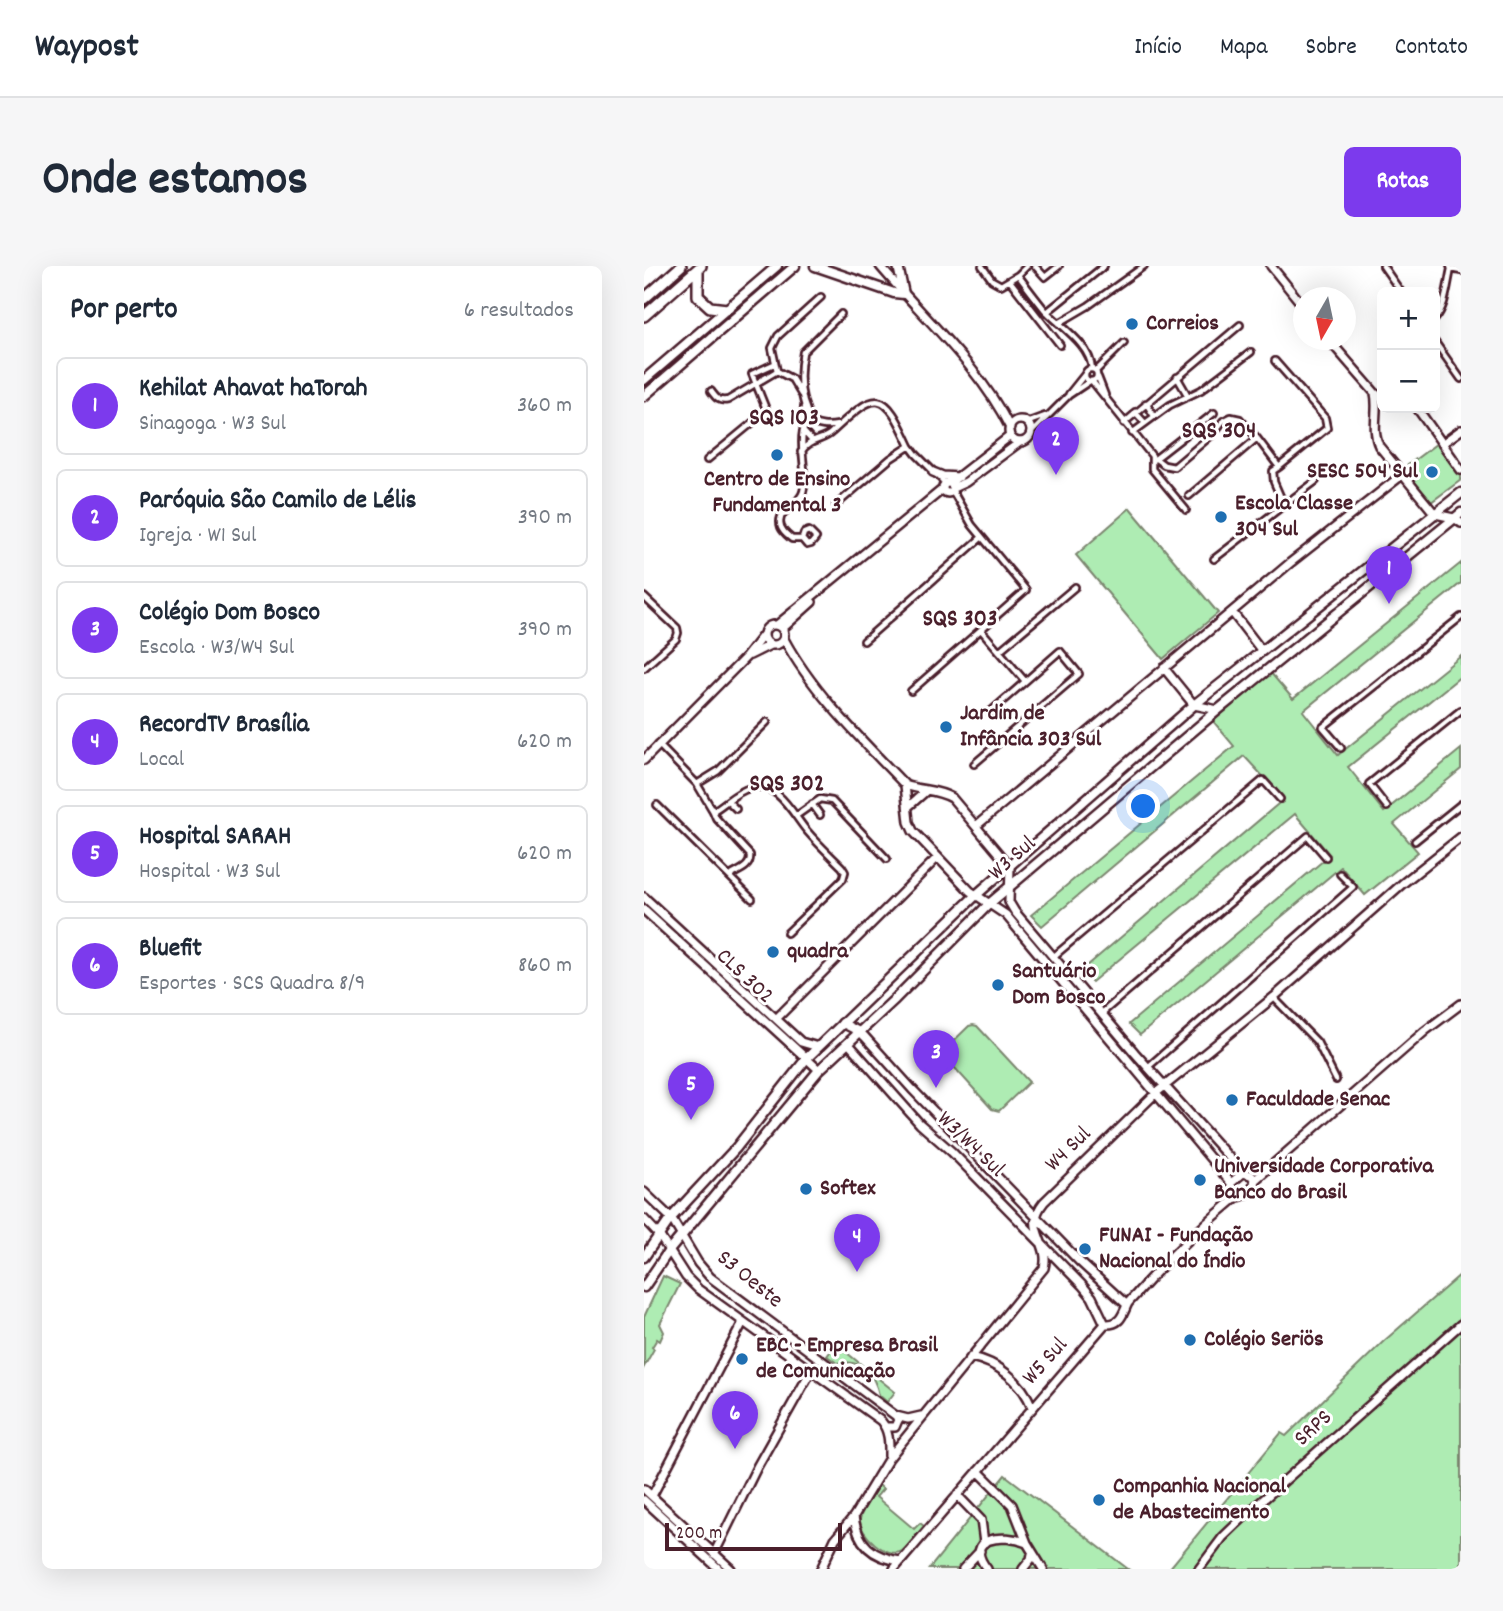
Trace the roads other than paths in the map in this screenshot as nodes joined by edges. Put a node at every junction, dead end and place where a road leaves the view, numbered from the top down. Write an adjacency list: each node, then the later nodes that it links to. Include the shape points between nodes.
1 (681, 266): 24 (highway)
2 (777, 266): 25 (main road)
3 (796, 266): 53 (main road)
4 (815, 266): 22 (main road)
5 (880, 266): 22 (main road)
6 (898, 266): 22 (main road)
7 (982, 266): 19 (street, via 1000,285)
8 (1027, 266): 18 (street)
9 (1035, 266): 10 (street, via 1045,277)
10 (1059, 266)
11 (1104, 266): 26 (street)
12 (1144, 266): 30 (street)
13 (1271, 266): 21 (main road)
14 (1383, 266): 20 (street)
15 (700, 267): 25 (highway, via 698,296 710,307); 29 (highway)
16 (1450, 268): 17 (street); 27 (street)
17 (1461, 271)
18 (1018, 275): 19 (street); 26 (street)
19 (1010, 281): 33 (street)
20 (1398, 287)
21 (1293, 293)
22 (904, 294): 58 (main road)
23 (821, 297): 38 (street, via 778,336 772,348)
24 (644, 299)
25 (727, 309): 46 (main road)
26 (1047, 312): 30 (street)
27 (1440, 312)
28 (841, 314): 41 (street, via 807,346)
29 (644, 316)
30 (1059, 323): 40 (street, via 1086,352)
31 (1240, 325): 43 (street)
32 (1124, 343): 40 (street)
33 (1060, 345)
34 (1440, 349): 45 (street)
35 (1338, 350): 50 (main road)
36 (1251, 352): 54 (street)
37 (1275, 361): 85 (street, via 1327,422 1325,432)
38 (774, 364): 39 (street); 48 (street, via 755,371)
39 (777, 371): 44 (street); 48 (street)
40 (1095, 372): 42 (street); 47 (street); 55 (street)
41 (801, 373): 44 (street); 51 (street)
42 (1086, 373): 47 (street); 52 (street)
43 (1177, 377): 54 (street); 56 (street)
44 (792, 379): 51 (street)
45 (1461, 379)
46 (644, 380)
47 (1091, 381): 52 (street); 55 (street)
48 (755, 383): 49 (street, via 728,400 717,399); 84 (street, via 766,409)
49 (711, 391)
50 (1375, 393): 65 (main road)
51 (801, 394): 57 (street)
52 (1069, 395): 63 (street)
53 (644, 396)
54 (1188, 396): 64 (street)
55 (1106, 399): 67 (street)
56 (1146, 403): 59 (street); 64 (street)
57 (804, 407): 69 (street); 71 (street)
58 (1000, 408): 66 (main road); 73 (main road)
59 (1135, 412): 67 (street); 68 (street)
60 (1214, 413): 83 (street)
61 (1381, 413): 65 (main road)
62 (1421, 413): 80 (main road)
63 (1046, 415): 66 (street); 74 (street)
64 (1154, 416): 68 (street)
65 (1376, 417): 88 (main road, via 1375,438)
66 (1022, 422): 73 (main road); 74 (main road)
67 (1124, 423): 75 (street)
68 (1145, 423): 75 (street)
69 (815, 425): 70 (street); 71 (street, via 810,422); 76 (street)
70 (839, 425): 76 (street); 81 (street, via 868,403 883,402 897,416)
71 (803, 429): 78 (street); 82 (street)
72 (1461, 430): 80 (main road)
73 (1010, 432): 79 (main road); 89 (main road)
74 (1031, 433): 79 (main road)
75 (1132, 433): 83 (street)
76 (819, 438): 78 (street)
77 (1257, 438): 83 (street, via 1240,419 1231,417 1174,467); 85 (street); 93 (street)
78 (812, 441): 82 (street)
79 (1020, 442): 91 (main road, via 966,482)
80 (1443, 443): 86 (main road)
81 (910, 446): 87 (street); 94 (street)
82 (801, 453): 100 (street, via 803,492 780,520 792,540)
83 (1154, 458): 96 (street, via 1152,468)
84 (707, 460)
85 (1279, 467): 95 (street, via 1273,471 1274,482)
86 (1461, 470)
87 (933, 472): 89 (main road); 91 (street)
88 (1402, 475): 97 (main road); 106 (main road)
89 (960, 477): 91 (main road)
90 (1316, 481): 95 (street)
91 (947, 488): 99 (street); 108 (main road)
92 (1461, 493): 97 (main road, W3 Sul)
93 (1189, 496)
94 (836, 505)
95 (1284, 505): 101 (street)
96 (1186, 510)
97 (1435, 514): 98 (main road); 102 (main road, W3 Sul)
98 (1459, 518): 105 (main road, W3 Sul)
99 (982, 537): 109 (street, via 1026,590); 112 (street)
100 (802, 539)
101 (1214, 559)
102 (1349, 581): 105 (main road, via 1349,593); 115 (main road, W3 Sul)
103 (1075, 587): 114 (street)
104 (644, 597): 118 (street, via 678,634)
105 (1356, 597): 123 (main road, W3 Sul)
106 (1231, 612): 115 (main road); 119 (main road)
107 (1461, 617): 128 (street, via 1323,727)
108 (780, 627): 110 (main road, via 767,628); 111 (main road)
109 (981, 630): 114 (street); 121 (street)
110 (764, 634): 113 (main road); 116 (main road)
111 (784, 639): 113 (main road); 117 (main road)
112 (864, 640)
113 (773, 645): 116 (main road); 117 (main road)
114 (999, 651): 120 (street)
115 (1262, 651): 122 (main road, W3 Sul)
116 (746, 657): 127 (main road)
117 (794, 657): 132 (main road)
118 (644, 668)
119 (1164, 668): 122 (main road); 147 (main road)
120 (1025, 681): 125 (street); 130 (street, via 1060,651 1079,674)
121 (911, 691)
122 (1194, 705): 123 (main road); 134 (main road, W3 Sul)
123 (1218, 710): 144 (main road, W3 Sul)
124 (1461, 710): 141 (street, via 1369,784)
125 (989, 713)
126 (767, 722): 131 (street, via 718,771)
127 (658, 744): 129 (main road); 131 (street)
128 (1341, 748)
129 (644, 760)
130 (974, 764)
131 (696, 784): 143 (street)
132 (905, 786): 133 (main road); 140 (main road)
133 (926, 791): 140 (main road); 147 (main road, via 952,798)
134 (1093, 794): 144 (main road, via 1099,801); 153 (main road, W3 Sul)
135 (1280, 799): 164 (street, via 1263,780)
136 (728, 801): 142 (street); 143 (street); 146 (street, via 760,786 780,796)
137 (811, 804): 145 (street); 146 (street); 152 (street, via 820,799 832,801)
138 (1461, 804): 149 (street)
139 (657, 805): 155 (street)
140 (909, 806): 151 (main road, via 913,831)
141 (1387, 807)
142 (736, 808)
143 (713, 811): 155 (street, via 750,855 747,867)
144 (1098, 811): 156 (main road, W3 Sul)
145 (820, 815)
146 (796, 816): 162 (street, via 845,872)
147 (976, 826): 153 (main road)
148 (1461, 837): 168 (main road, W4 Sul)
149 (1415, 841)
150 (1326, 857): 172 (street, via 1308,836)
151 (937, 858): 157 (main road); 170 (main road)
152 (887, 859)
153 (1010, 867): 156 (main road); 157 (main road, W3 Sul)
154 (1340, 874): 180 (street, via 1353,887)
155 (730, 876): 159 (street)
156 (1008, 888): 160 (main road, W3 Sul); 163 (main road, via 1012,907)
157 (975, 896): 160 (main road); 165 (main road, W3 Sul)
158 (644, 897): 171 (main road, CLS 302)
159 (752, 899)
160 (989, 904): 163 (main road); 166 (main road, W3 Sul)
161 (644, 911): 176 (main road, CLS 302)
162 (787, 933)
163 (1029, 936): 164 (main road); 167 (main road)
164 (1053, 957): 167 (main road)
165 (909, 961): 166 (main road, via 912,969); 174 (main road, W3 Sul)
166 (921, 971): 175 (main road, W3 Sul)
167 (1074, 988): 172 (main road); 187 (main road)
168 (1273, 997): 183 (street, via 1317,1042); 184 (main road, W4 Sul)
169 (1461, 1004): 196 (main road)
170 (787, 1006): 171 (main road); 173 (main road)
171 (768, 1009): 173 (main road, CLS 302)
172 (1101, 1013): 180 (main road)
173 (777, 1018): 176 (main road); 178 (main road, CLS 302, via 801,1042)
174 (842, 1023): 175 (main road, W3/W4 Sul); 178 (main road, W3 Sul)
175 (860, 1032): 177 (main road, W3 Sul); 182 (main road, W3/W4 Sul)
176 (776, 1033): 179 (main road, CLS 302)
177 (848, 1043): 181 (main road, W3 Sul); 185 (main road, W3/W4 Sul)
178 (818, 1047): 179 (main road, W3 Sul)
179 (806, 1059): 181 (main road, CLS 302); 189 (main road, W3 Sul)
180 (1149, 1067): 184 (main road)
181 (819, 1070): 191 (main road, W3 Sul)
182 (901, 1077): 185 (main road); 186 (main road, W3/W4 Sul)
183 (1336, 1080)
184 (1165, 1086): 187 (main road, W4 Sul); 195 (main road)
185 (888, 1088): 188 (main road, W3/W4 Sul)
186 (912, 1089): 188 (main road); 190 (main road, W3/W4 Sul)
187 (1156, 1093): 197 (main road); 202 (main road, W4 Sul)
188 (897, 1097): 193 (main road, W3/W4 Sul)
189 (767, 1107): 191 (main road, via 758,1126); 203 (main road, W3 Sul, via 736,1148)
190 (954, 1132): 192 (main road, W3/W4 Sul); 193 (main road, via 951,1140)
191 (764, 1134): 206 (main road, W3 Sul)
192 (962, 1140): 194 (main road); 200 (main road, W3/W4 Sul)
193 (942, 1143): 194 (main road, W3/W4 Sul)
194 (952, 1152): 201 (main road, W3/W4 Sul)
195 (1243, 1173): 196 (main road); 197 (main road)
196 (1255, 1180): 199 (main road, via 1252,1188)
197 (1231, 1183): 199 (main road, via 1231,1192)
198 (644, 1192): 203 (main road, S3 Oeste)
199 (1237, 1197): 213 (main road, W5 Sul)
200 (1023, 1202): 201 (main road); 202 (main road, W3/W4 Sul)
201 (1013, 1214): 207 (main road, W3/W4 Sul)
202 (1035, 1216): 207 (main road); 210 (main road, W3/W4 Sul)
203 (671, 1217): 205 (main road, W3 Sul); 206 (main road, S3 Oeste)
204 (644, 1219): 205 (main road, S3 Oeste)
205 (659, 1235): 208 (main road, S3 Oeste); 209 (main road, W3 Sul)
206 (681, 1236): 208 (main road, W3 Sul); 220 (main road, S3 Oeste, via 710,1277)
207 (1040, 1242): 211 (main road, W3/W4 Sul); 217 (main road, via 1044,1268)
208 (668, 1252): 212 (main road, W3 Sul); 214 (main road, S3 Oeste, via 698,1289)
209 (644, 1257)
210 (1092, 1275): 211 (main road, via 1090,1282); 213 (main road, W3/W4 Sul)
211 (1082, 1285): 215 (main road, W3/W4 Sul)
212 (644, 1287)
213 (1127, 1305): 215 (main road, W5 Sul, via 1123,1317)
214 (743, 1322): 218 (main road, S3 Oeste); 227 (main road)
215 (1105, 1324): 219 (main road, W5 Sul)
216 (1461, 1324): 242 (main road, SRPS, via 1246,1515)
217 (971, 1357): 219 (main road, via 993,1364 1014,1380); 221 (main road)
218 (811, 1371): 222 (main road, S3 Oeste); 231 (main road)
219 (1032, 1407): 224 (main road, W5 Sul)
220 (896, 1416): 221 (main road); 222 (main road, via 895,1427)
221 (921, 1416): 223 (main road)
222 (886, 1427): 223 (main road)
223 (889, 1458): 228 (main road)
224 (978, 1471): 226 (main road, W5 Sul); 229 (main road, via 1012,1505)
225 (644, 1489): 227 (main road)
226 (957, 1495): 230 (main road, via 981,1520); 233 (main road, W5 Sul)
227 (648, 1498): 231 (main road); 234 (main road)
228 (854, 1516): 233 (main road, via 861,1541 880,1556); 236 (main road, via 835,1539)
229 (1027, 1543): 230 (main road, via 998,1537); 232 (main road)
230 (982, 1547): 238 (main road); 239 (main road, via 981,1561)
231 (714, 1554): 235 (main road)
232 (1032, 1554): 240 (main road); 241 (main road)
233 (901, 1561): 237 (main road, W5 Sul)
234 (719, 1569)
235 (731, 1569)
236 (821, 1569)
237 (894, 1569)
238 (963, 1569)
239 (987, 1569)
240 (1023, 1569)
241 (1043, 1569)
242 (1199, 1569)

